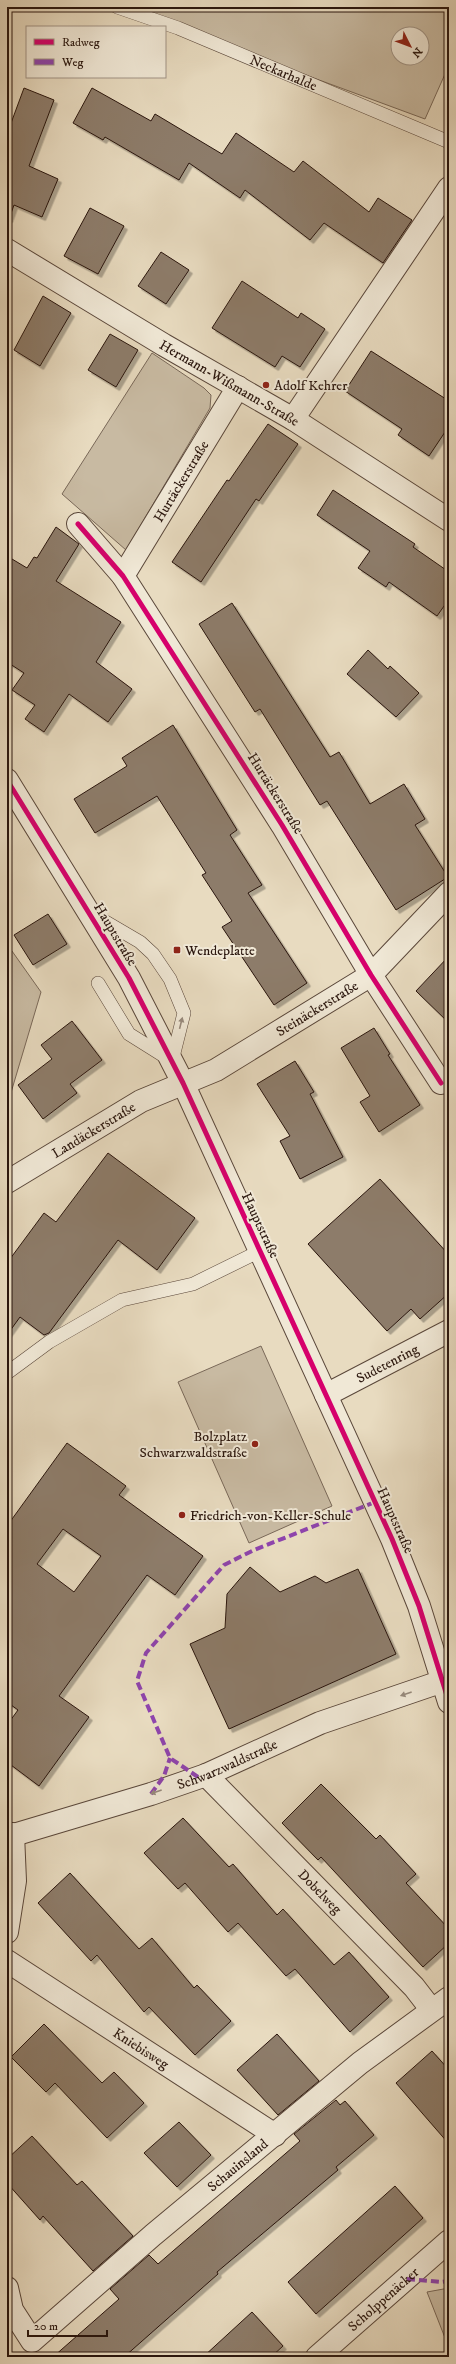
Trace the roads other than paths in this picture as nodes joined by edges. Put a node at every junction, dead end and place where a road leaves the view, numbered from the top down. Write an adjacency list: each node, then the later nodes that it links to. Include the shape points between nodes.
1 (117, 7): 2 (lane, Neckarhalde, via 178,28)
2 (449, 142)
3 (449, 188): 6 (street)
4 (7, 250): 5 (street, Hermann-Wißmann-Straße)
5 (238, 387): 6 (street, Hermann-Wißmann-Straße); 9 (street, Hurtäckerstraße)
6 (293, 419): 7 (street, Hermann-Wißmann-Straße)
7 (449, 520)
8 (78, 524): 9 (street, Hurtäckerstraße)
9 (123, 576): 13 (street, Hurtäckerstraße, via 282,825)
10 (7, 780): 12 (street, Hauptstraße)
11 (449, 893): 13 (street, Steinäckerstraße)
12 (89, 912): 15 (street, Hauptstraße); 15 (lane, one-way to 12, via 184,1013 170,980 153,954 140,942)
13 (371, 975): 16 (street, Steinäckerstraße, via 216,1070); 17 (street, Hurtäckerstraße)
14 (98, 983): 15 (lane, via 129,1034)
15 (172, 1061): 16 (street, Hauptstraße)
16 (183, 1083): 18 (street, Landäckerstraße, via 141,1101); 19 (street, Hauptstraße)
17 (441, 1083)
18 (7, 1182)
19 (260, 1251): 21 (lane, via 193,1284 122,1300 49,1342); 22 (street, Hauptstraße)
20 (449, 1332): 22 (street, Sudetenring)
21 (7, 1373)
22 (326, 1395): 23 (street, Hauptstraße, via 419,1606)
23 (446, 1692): 24 (street, Schwarzwaldstraße, one-way to 24, via 320,1723)
24 (206, 1775): 25 (street, Schwarzwaldstraße, one-way to 25, via 151,1794); 28 (street, Dobelweg, via 414,1987)
25 (10, 1835): 26 (street, via 15,1881)
26 (7, 1932)
27 (7, 1961): 29 (street, Kniebisweg)
28 (440, 2003): 29 (street, Schauinsland, via 360,2063)
29 (275, 2135): 31 (street, Schauinsland, via 153,2235 32,2341 12,2310)
30 (449, 2241): 32 (street, Scholppenäcker)
31 (7, 2288)
32 (317, 2357)

